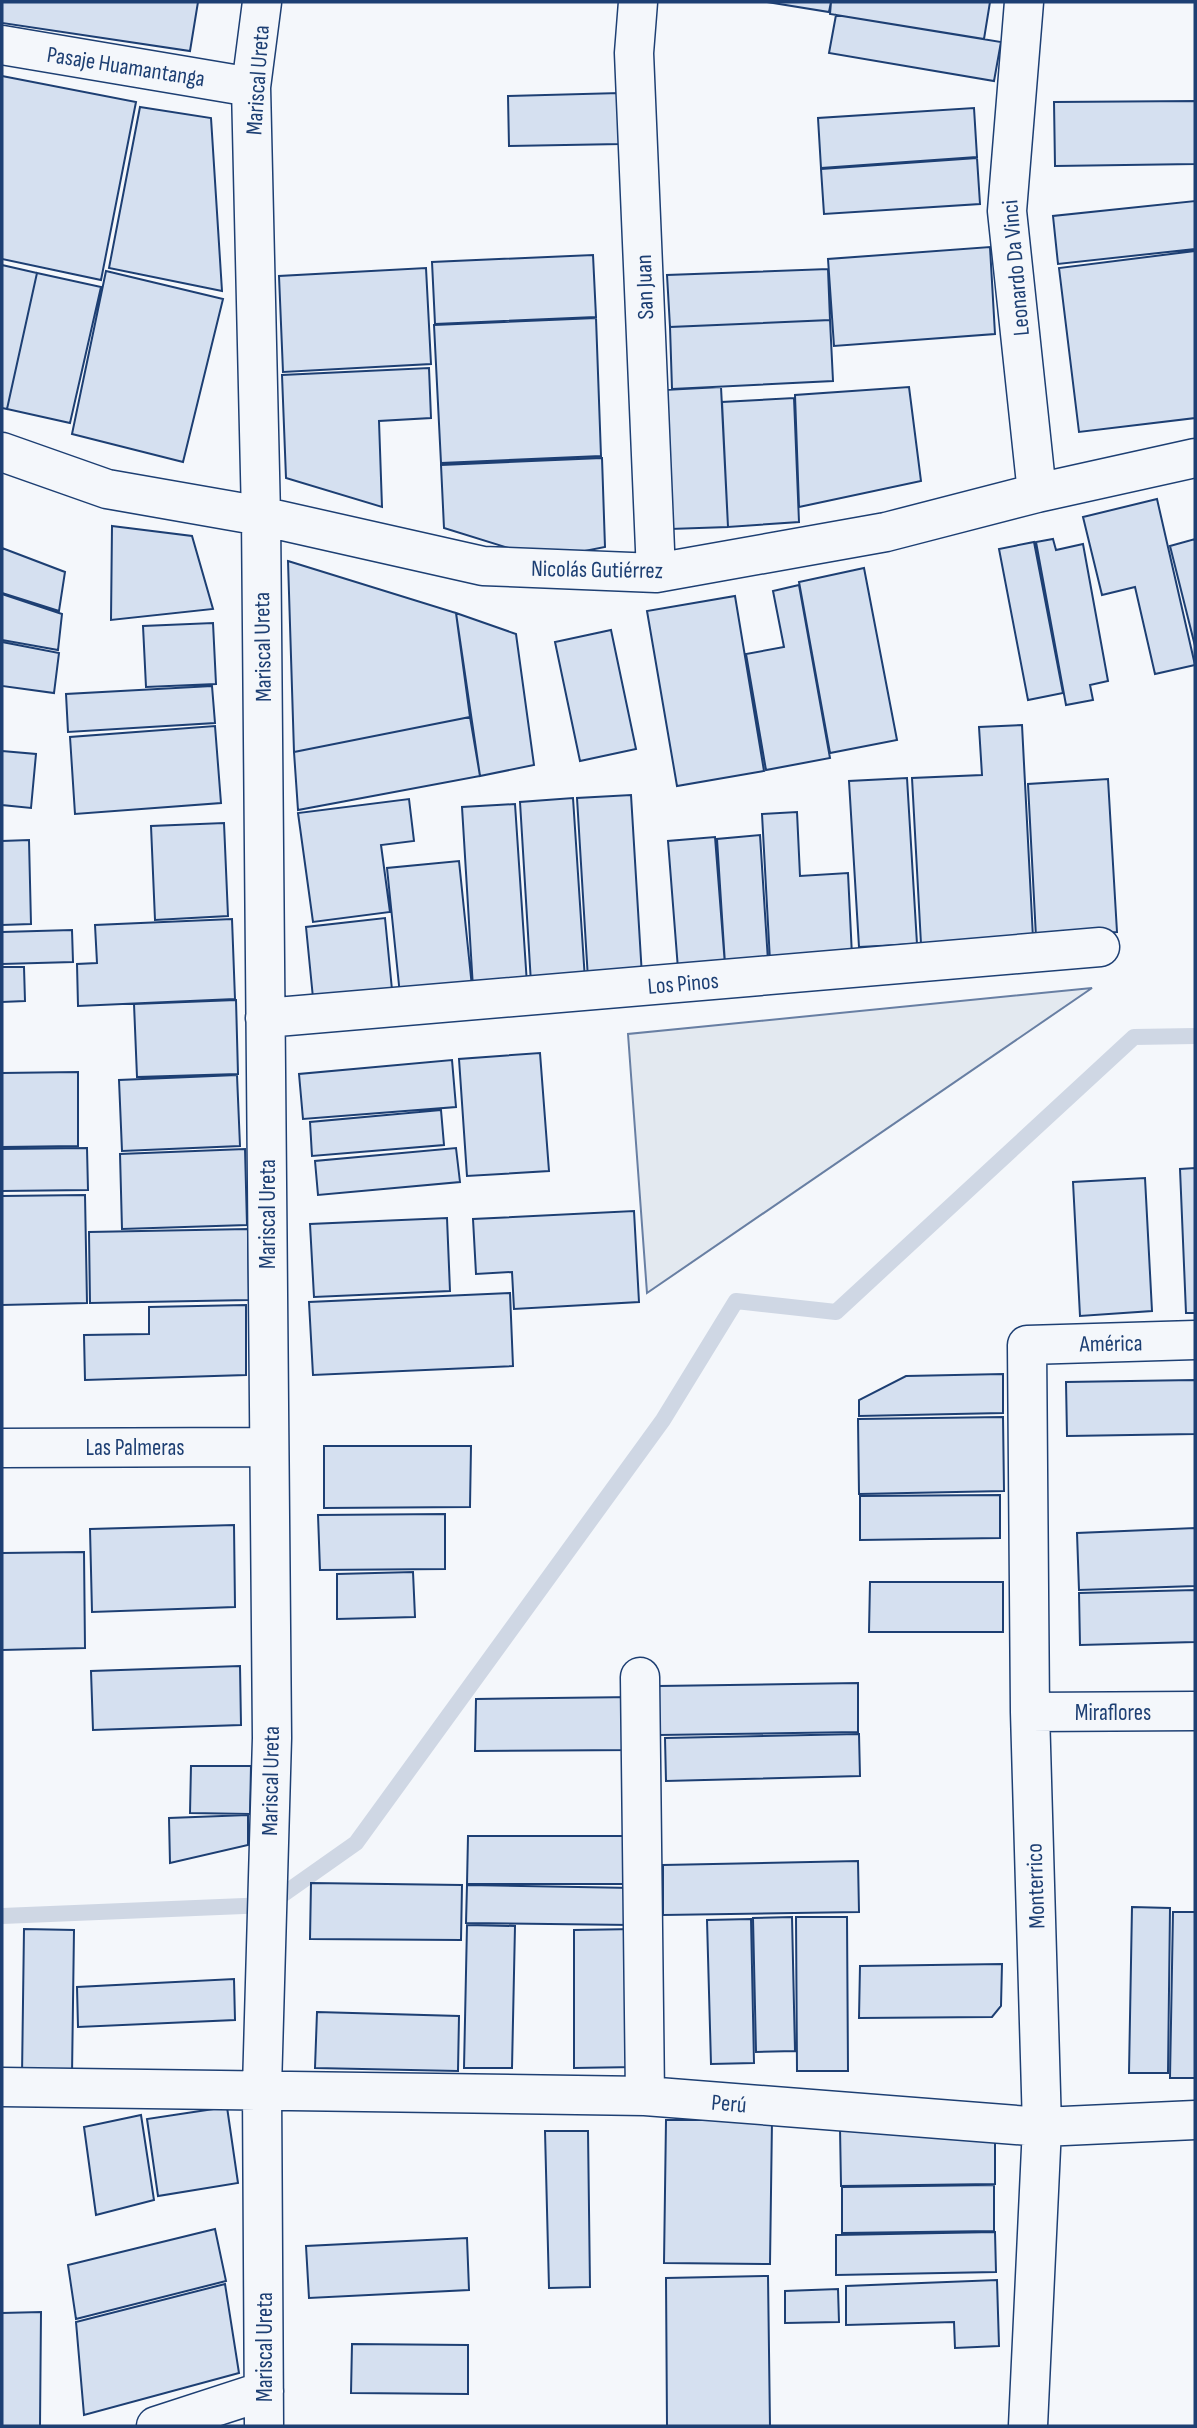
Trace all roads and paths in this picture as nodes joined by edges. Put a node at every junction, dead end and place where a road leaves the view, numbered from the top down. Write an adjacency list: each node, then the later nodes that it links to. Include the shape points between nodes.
1 (262, 2): 5 (street, Mariscal Ureta)
2 (638, 2): 10 (street, San Juan, via 634,53)
3 (1024, 2): 8 (street, Leonardo Da Vinci, via 1007,211)
4 (2, 46): 5 (street, Pasaje Huamantanga)
5 (251, 87): 9 (street, Mariscal Ureta)
6 (2, 452): 9 (street, Nicolás Gutiérrez, via 107,489)
7 (1195, 458): 8 (street, Nicolás Gutiérrez)
8 (1037, 492): 10 (street, Nicolás Gutiérrez, via 886,532)
9 (261, 516): 10 (street, Nicolás Gutiérrez, via 483,566); 12 (street, Mariscal Ureta)
10 (656, 573)
11 (1100, 947): 12 (street, Los Pinos)
12 (265, 1018): 15 (street, Mariscal Ureta)
13 (1195, 1340): 14 (street, América)
14 (1027, 1345): 19 (street, Monterrico)
15 (269, 1447): 16 (street, Las Palmeras); 21 (street, Mariscal Ureta, via 272,1738)
16 (2, 1448)
17 (640, 1677): 22 (street)
18 (1195, 1711): 19 (street, Miraflores)
19 (1030, 1712): 24 (street, Monterrico)
20 (2, 2087): 21 (street, Perú)
21 (261, 2088): 22 (street, Perú); 25 (street, Mariscal Ureta)
22 (645, 2096): 24 (street, Perú)
23 (1195, 2120): 24 (street, Perú)
24 (1042, 2127): 27 (street, Monterrico)
25 (264, 2409): 26 (street)
26 (156, 2426)
27 (1028, 2426)

